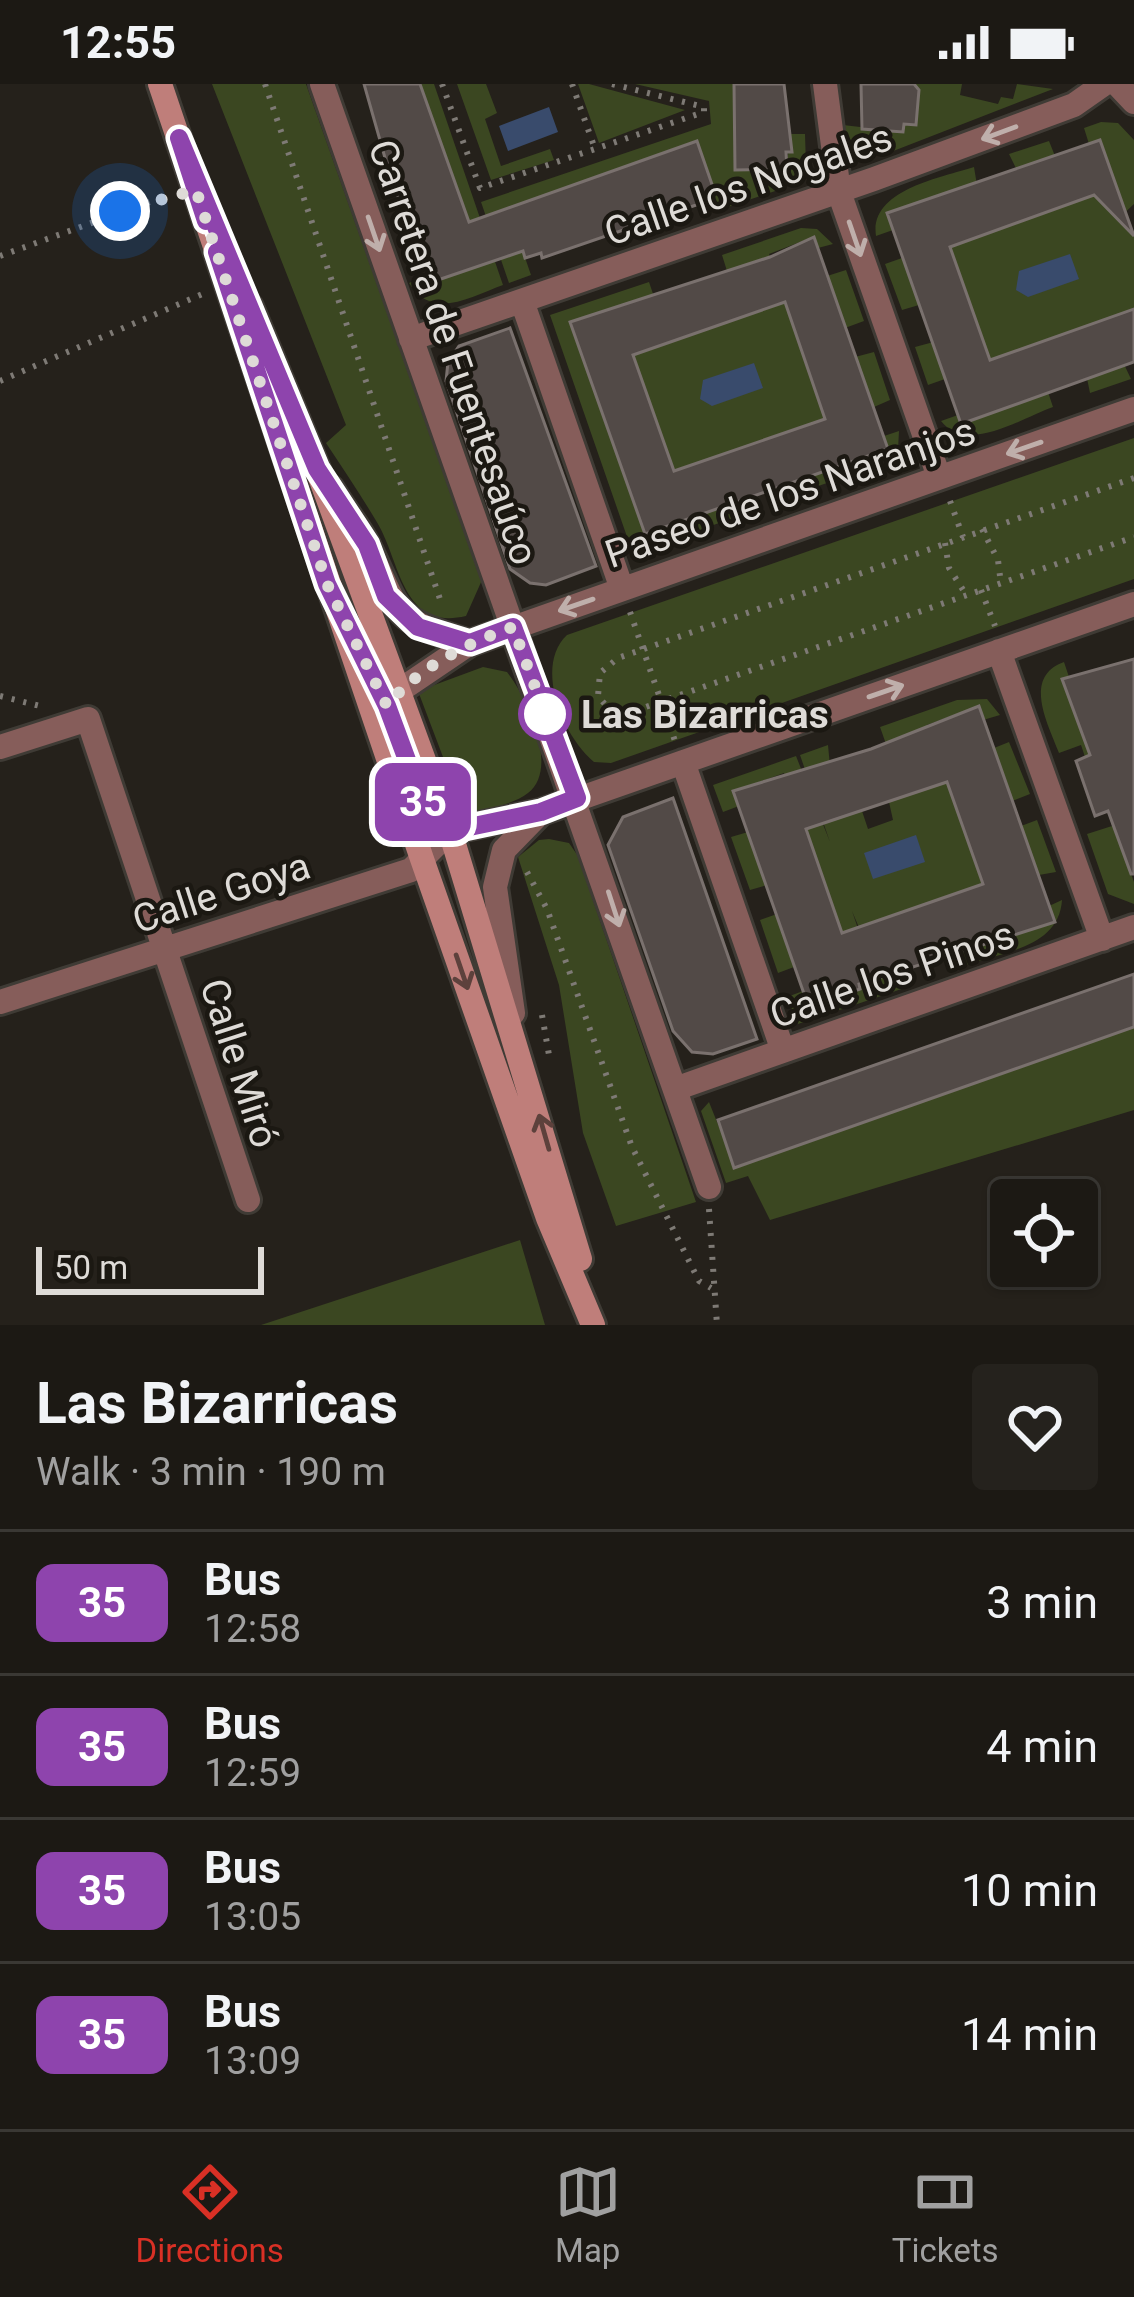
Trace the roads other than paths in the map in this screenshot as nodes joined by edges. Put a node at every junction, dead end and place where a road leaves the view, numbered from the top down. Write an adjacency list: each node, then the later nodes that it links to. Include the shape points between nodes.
1 (160, 84): 7 (main road)
2 (322, 84): 10 (street, Carretera de Fuentesaúco, one-way to 10)
3 (825, 84): 8 (street)
4 (1104, 84): 8 (street, Calle los Nogales, one-way to 8, via 1074,105)
5 (1117, 84): 6 (street)
6 (1134, 102)
7 (179, 138): 12 (main road); 19 (main road, via 327,584)
8 (838, 192): 9 (street, Calle los Nogales); 13 (street, one-way to 13)
9 (522, 301): 10 (street, Calle los Nogales); 14 (street)
10 (411, 339): 16 (street, Carretera de Fuentesaúco)
11 (1134, 409): 13 (street, Paseo de los Naranjos, one-way to 13)
12 (317, 469): 17 (street, via 367,545 386,596 418,627); 19 (main road)
13 (944, 488): 14 (street, Paseo de los Naranjos)
14 (626, 599): 16 (street, Paseo de los Naranjos, one-way to 16)
15 (1134, 604): 18 (street)
16 (513, 627): 17 (street, Paseo de los Naranjos); 22 (street, Carretera de Fuentesaúco)
17 (461, 640): 19 (street, Paseo de los Naranjos)
18 (998, 641): 21 (street, one-way to 18); 28 (street)
19 (387, 706): 24 (main road, via 427,814); 25 (main road)
20 (0, 747): 29 (street, Calle Miró, via 88,719)
21 (683, 762): 22 (street); 32 (street)
22 (577, 798): 23 (street); 33 (street, Carretera de Fuentesaúco, one-way to 33)
23 (541, 812): 24 (street); 31 (street, via 504,850 496,887)
24 (450, 831): 25 (street, Calle Goya); 27 (main road)
25 (422, 859): 27 (main road, via 440,867); 29 (street, Calle Goya, via 411,870); 36 (main road, one-way to 36, via 548,1218)
26 (1134, 927): 28 (street, Calle los Pinos)
27 (484, 937): 31 (main road)
28 (1102, 939): 32 (street, Calle los Pinos)
29 (164, 948): 30 (street, Calle Goya); 35 (street, Calle Miró)
30 (0, 1002)
31 (516, 1034): 36 (main road, one-way to 31)
32 (783, 1051): 33 (street, Calle los Pinos)
33 (675, 1090): 34 (street, Carretera de Fuentesaúco)
34 (709, 1187)
35 (248, 1200)
36 (597, 1325)

